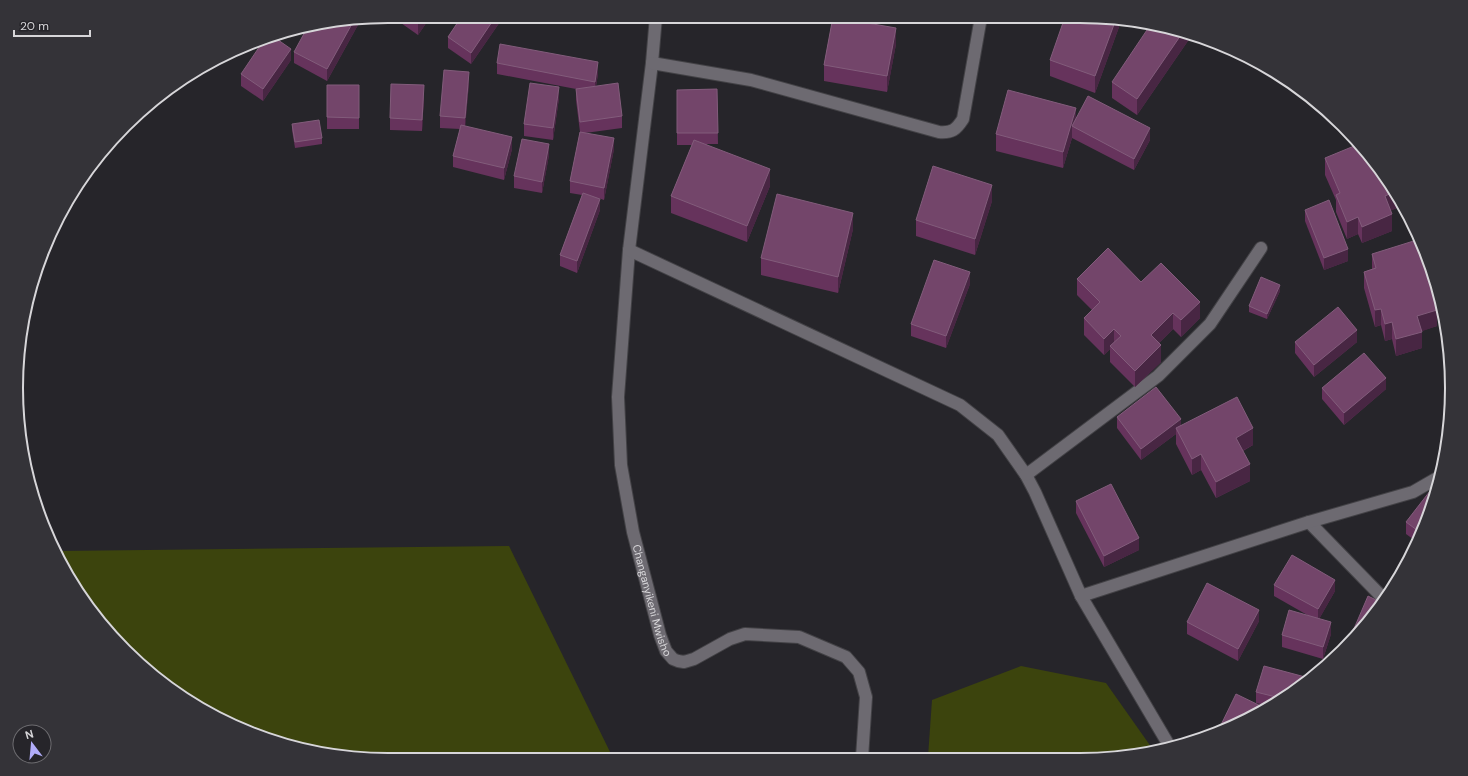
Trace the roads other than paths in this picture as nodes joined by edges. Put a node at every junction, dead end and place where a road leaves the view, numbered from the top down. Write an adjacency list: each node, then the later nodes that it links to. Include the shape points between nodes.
1 (655, 23): 3 (street, Changanyikeni Mwisho)
2 (980, 23): 3 (street, via 963,119 955,131 946,133 751,80)
3 (652, 63): 5 (street, Changanyikeni Mwisho)
4 (1261, 248): 6 (street, via 1210,324 1163,371)
5 (628, 250): 6 (street, via 960,405 998,435); 12 (street, Changanyikeni Mwisho, via 618,397 621,465 633,532 666,651 673,659 684,662 745,634 762,634 799,637 846,657 859,672 866,697)
6 (1026, 476): 10 (street)
7 (1433, 480): 8 (street, via 1413,492)
8 (1309, 522): 9 (street); 10 (street)
9 (1380, 595)
10 (1081, 596): 11 (street)
11 (1167, 742)
12 (862, 753)

